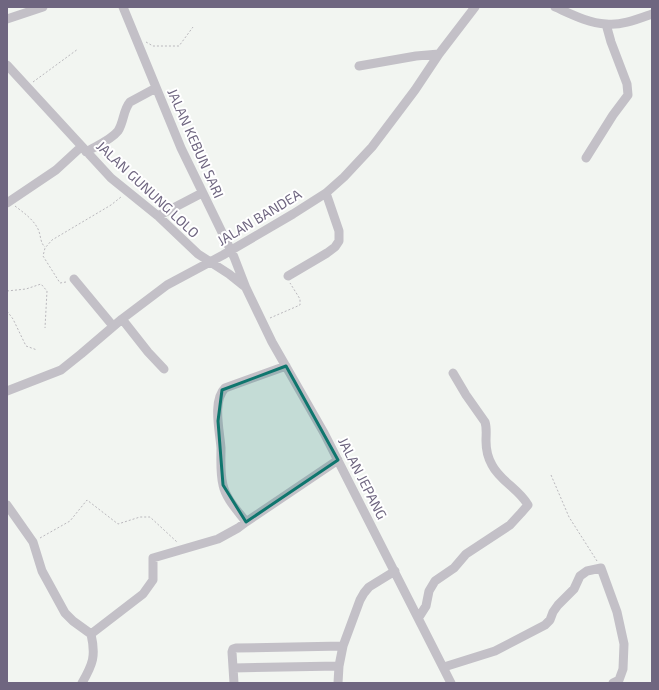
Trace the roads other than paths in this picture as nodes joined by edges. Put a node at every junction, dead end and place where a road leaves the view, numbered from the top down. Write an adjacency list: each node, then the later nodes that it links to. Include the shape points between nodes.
1 (43, 7): 6 (street)
2 (122, 7): 11 (street, JALAN KEBUN SARI)
3 (475, 7): 8 (street, JALAN BANDEA)
4 (555, 7): 7 (street)
5 (652, 14): 7 (street)
6 (7, 19)
7 (606, 24): 13 (street, via 627,84 628,95)
8 (439, 54): 10 (street); 15 (street, JALAN BANDEA, via 372,147)
9 (7, 64): 12 (street, JALAN GUNUNG LOLO)
10 (358, 66)
11 (156, 88): 12 (street, via 130,102 117,131 104,142); 14 (street, JALAN KEBUN SARI)
12 (84, 149): 16 (street); 17 (street, JALAN GUNUNG LOLO, via 111,178)
13 (586, 158)
14 (202, 193): 17 (street); 18 (street, JALAN KEBUN SARI)
15 (326, 193): 18 (street, JALAN BANDEA); 20 (street, via 339,231 339,242 327,253)
16 (8, 203)
17 (158, 216): 19 (street, JALAN GUNUNG LOLO)
18 (230, 251): 19 (street, JALAN BANDEA); 22 (street, JALAN KEBUN SARI)
19 (210, 263): 22 (street, JALAN GUNUNG LOLO); 23 (street, JALAN BANDEA, via 167,285)
20 (288, 276)
21 (74, 279): 24 (street)
22 (246, 288): 25 (street, JALAN JEPANG)
23 (122, 319): 24 (street, JALAN BANDEA); 26 (street)
24 (113, 326): 28 (street, JALAN BANDEA, via 61,370)
25 (286, 366): 29 (street, JALAN JEPANG); 31 (street, via 222,390 218,420 223,485)
26 (164, 369)
27 (453, 373): 33 (street, via 487,426 488,455 494,470 528,505 510,525 466,554 454,568 435,581)
28 (7, 392)
29 (338, 460): 31 (street); 32 (street, JALAN JEPANG)
30 (7, 505): 34 (street, via 33,542 42,571 59,604 72,621)
31 (246, 522): 34 (street, via 218,539 153,558 153,580 143,594)
32 (395, 571): 33 (street, JALAN JEPANG); 35 (street, via 364,592)
33 (419, 617): 37 (street, JALAN JEPANG)
34 (91, 634): 39 (street, via 94,658)
35 (343, 646): 36 (street); 38 (street, via 236,648 232,650)
36 (339, 666): 38 (street); 41 (street)
37 (444, 667): 42 (street, JALAN JEPANG); 43 (street, via 494,651 545,625 550,620 552,612 574,589 580,576 587,571 601,568 618,612 624,644 623,669 619,680)
38 (233, 668): 40 (street)
39 (82, 683)
40 (234, 683)
41 (338, 683)
42 (452, 683)
43 (613, 683)

